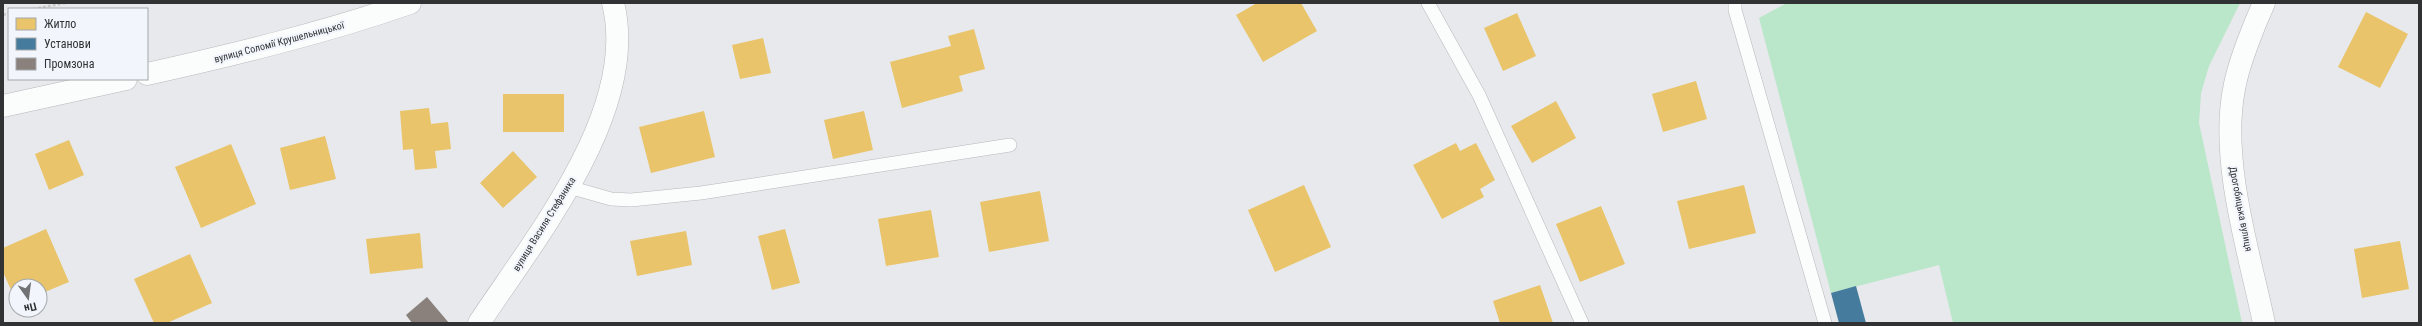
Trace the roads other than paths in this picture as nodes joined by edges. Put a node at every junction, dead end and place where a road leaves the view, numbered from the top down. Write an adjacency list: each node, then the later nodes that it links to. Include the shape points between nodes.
1 (410, 3): 6 (street, вулиця Соломії Крушельницької, via 252,51)
2 (613, 3): 10 (street, вулиця Василя Стефаника, via 618,24 614,77 601,122)
3 (1428, 3): 12 (lane, via 1479,95)
4 (1735, 3): 13 (lane)
5 (2264, 3): 14 (street, Дрогобицька вулиця, via 2234,89 2230,126 2231,168)
6 (148, 74)
7 (121, 80): 8 (street)
8 (3, 106)
9 (1010, 145): 10 (lane, via 701,193 631,200 611,199)
10 (569, 188): 11 (street, вулиця Василя Стефаника)
11 (479, 323)
12 (1582, 323)
13 (1825, 323)
14 (2264, 323)

